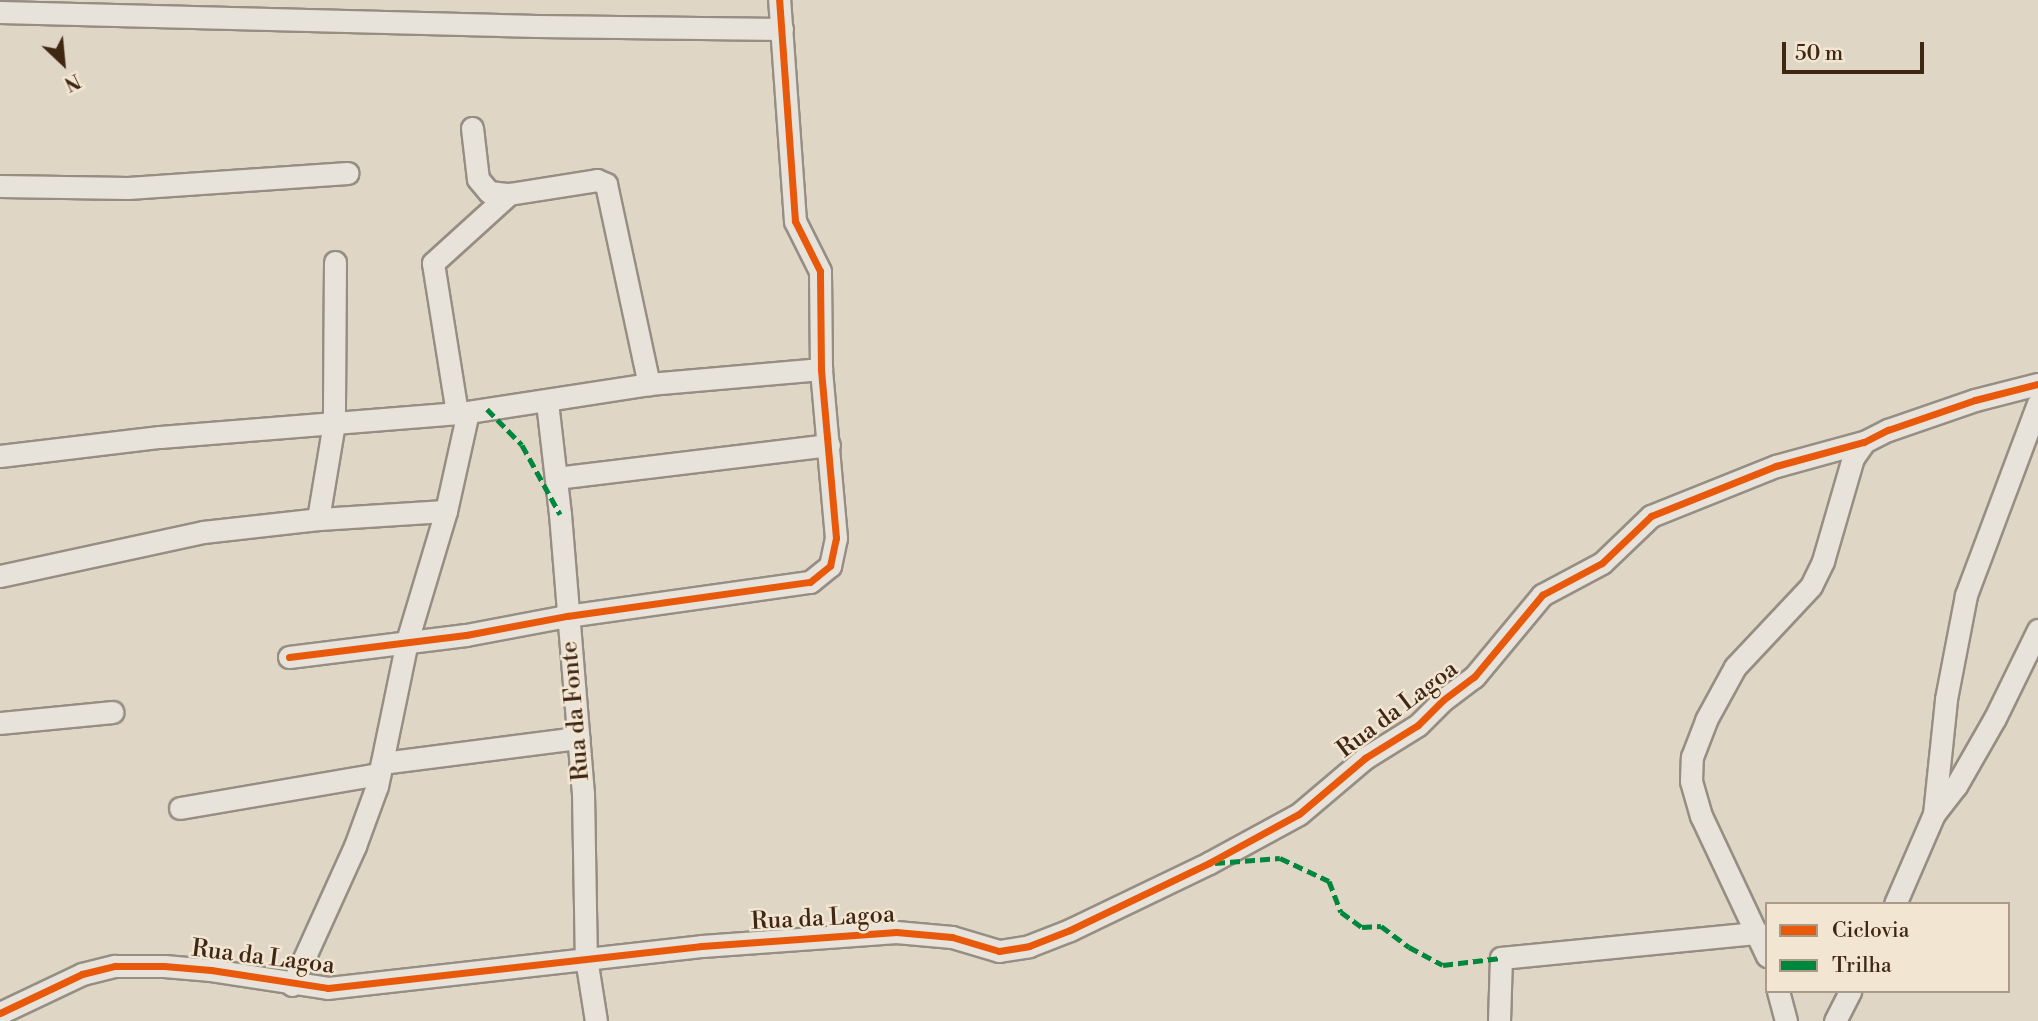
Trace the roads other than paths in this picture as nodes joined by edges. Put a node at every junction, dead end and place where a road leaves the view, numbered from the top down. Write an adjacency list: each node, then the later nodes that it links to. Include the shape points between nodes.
1 (779, 0): 3 (street)
2 (0, 12): 3 (street)
3 (782, 29): 9 (street, via 795,221 820,271)
4 (472, 128): 7 (street, via 480,184 489,192)
5 (347, 173): 6 (street, via 128,188)
6 (0, 186)
7 (509, 194): 10 (street, via 597,180 606,184); 14 (street, via 433,263)
8 (335, 262): 15 (street)
9 (821, 369): 10 (street); 17 (street)
10 (649, 384): 12 (street)
11 (2038, 384): 16 (street, Rua da Lagoa, via 1975,400)
12 (547, 402): 14 (street); 19 (street, Rua da Fonte)
13 (2038, 403): 32 (street, via 1966,595 1946,699)
14 (462, 412): 15 (street); 20 (street)
15 (334, 423): 18 (street); 21 (street)
16 (1864, 442): 34 (street, via 1853,457 1823,561 1811,586 1735,667 1692,757 1691,781 1701,817); 36 (street, Rua da Lagoa, via 1776,466 1651,516 1602,563 1542,594 1474,677 1299,814 1265,836 1070,930 1012,950 985,948 952,937 896,932)
17 (829, 445): 19 (street); 23 (street, via 836,538 830,566 820,577)
18 (0, 456)
19 (556, 478): 23 (street, Rua da Fonte)
20 (446, 511): 21 (street); 25 (street)
21 (318, 519): 22 (street, via 179,537)
22 (0, 576)
23 (566, 616): 25 (street); 29 (street, Rua da Fonte)
24 (2038, 630): 32 (street, via 1995,718 1956,786)
25 (407, 641): 26 (street); 30 (street)
26 (289, 657)
27 (112, 712): 28 (street)
28 (0, 723)
29 (578, 738): 30 (street); 36 (street, Rua da Fonte, via 586,860)
30 (381, 769): 31 (street); 37 (street, via 355,846)
31 (180, 808)
32 (1934, 814): 33 (street)
33 (1896, 902)
34 (1758, 933): 35 (street); 42 (street, via 1500,958)
35 (1765, 951)
36 (586, 958): 37 (street, Rua da Lagoa, via 328,988); 41 (street, Rua da Fonte)
37 (292, 985): 40 (street, Rua da Lagoa, via 211,970 115,967 82,974)
38 (1779, 993): 43 (street)
39 (1849, 993): 44 (street)
40 (0, 1013)
41 (596, 1021)
42 (1499, 1021)
43 (1786, 1021)
44 (1835, 1021)

